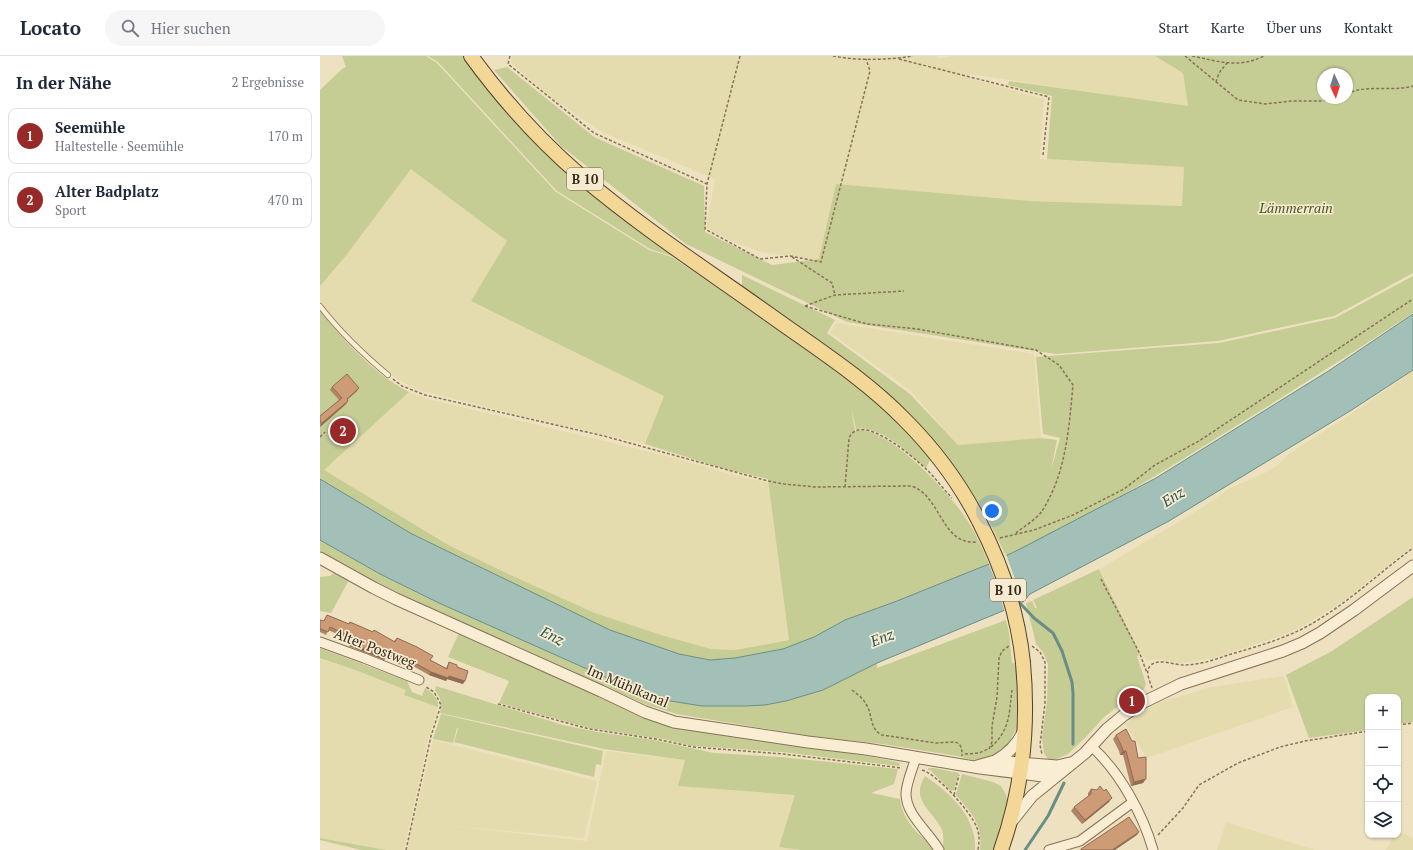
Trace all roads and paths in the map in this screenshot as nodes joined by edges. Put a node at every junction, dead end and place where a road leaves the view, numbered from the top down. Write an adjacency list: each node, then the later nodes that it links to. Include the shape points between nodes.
1 (471, 56): 44 (main road, B 10, bridge, via 514,110 582,177 646,227 843,368 891,407 940,460 979,521 1008,590 1023,662)
2 (510, 56): 17 (path, via 508,64 594,133)
3 (740, 56): 17 (path)
4 (833, 56): 9 (path)
5 (914, 56): 10 (path)
6 (1185, 56): 12 (path)
7 (1192, 56): 11 (path)
8 (1264, 56): 11 (path, via 1244,64)
9 (866, 59): 10 (path); 18 (path, via 870,71 821,262)
10 (899, 59): 16 (path, via 1049,97)
11 (1228, 63): 12 (path, via 1219,73)
12 (1216, 82): 15 (path, via 1238,100 1266,104)
13 (1413, 86): 14 (path, via 1365,89)
14 (1353, 92)
15 (1317, 101)
16 (1043, 155)
17 (707, 184): 18 (path, via 705,229 760,259)
18 (790, 256): 20 (path, via 832,283)
19 (904, 291): 20 (path)
20 (835, 296): 28 (path, via 805,306 867,324 918,329 1036,350 1059,365 1073,385 1069,429 1059,477 1041,513)
21 (1413, 299): 28 (path, via 1199,441 1155,465 1124,489 1073,515 1034,530)
22 (320, 306): 23 (lane, via 344,335)
23 (388, 375): 26 (path, via 402,386 425,396 604,436 757,478 799,486)
24 (325, 432): 25 (path)
25 (320, 437)
26 (846, 487): 27 (path, via 849,438 856,430 867,430 893,443 926,469); 30 (path, via 915,487 927,496 957,537 964,541)
27 (955, 502)
28 (1014, 534): 29 (path)
29 (1000, 538)
30 (976, 542)
31 (1413, 548): 36 (path, via 1339,605 1300,630 1261,646 1205,662 1183,665 1154,663 1149,667)
32 (320, 558): 47 (street, Im Mühlkanal, via 391,596 645,712 674,722)
33 (1413, 566): 46 (street, via 1354,610 1320,632 1283,651 1181,684 1142,703 1124,714)
34 (1101, 579): 36 (path, via 1140,654)
35 (320, 642): 37 (street, Alter Postweg)
36 (1147, 674): 40 (path)
37 (419, 680): 58 (path, via 418,683 434,692 441,705 431,736)
38 (852, 690): 50 (path, via 867,704 878,734 924,741 955,742 960,744)
39 (1012, 690): 50 (path, via 1008,721 1002,737 987,750)
40 (1153, 690)
41 (498, 704): 51 (path, via 589,729 693,747)
42 (1413, 723): 43 (path)
43 (1401, 725)
44 (1025, 727): 48 (street, via 1017,743); 52 (main road, B 10)
45 (1365, 731): 57 (path, via 1280,747 1238,763 1198,785)
46 (1088, 750): 49 (street); 55 (street, via 1110,765)
47 (916, 757): 50 (street, Im Mühlkanal); 51 (street)
48 (995, 761): 50 (street, Im Mühlkanal); 52 (street, Im Mühlkanal)
49 (1075, 761): 52 (street, via 1064,765); 53 (street)
50 (965, 763): 52 (street, Im Mühlkanal); 54 (path)
51 (913, 769): 54 (path, via 930,773); 59 (street, via 906,794 908,804)
52 (1022, 769): 53 (street, via 1049,776); 56 (main road, B 10)
53 (1058, 775): 56 (street, via 1028,799)
54 (954, 795): 60 (path, via 976,824 979,836)
55 (1133, 802): 57 (street); 62 (street, via 1080,841)
56 (1009, 824): 61 (main road, B 10)
57 (1152, 846)
58 (406, 850)
59 (939, 850)
60 (978, 850)
61 (1001, 850)
62 (1049, 850)

